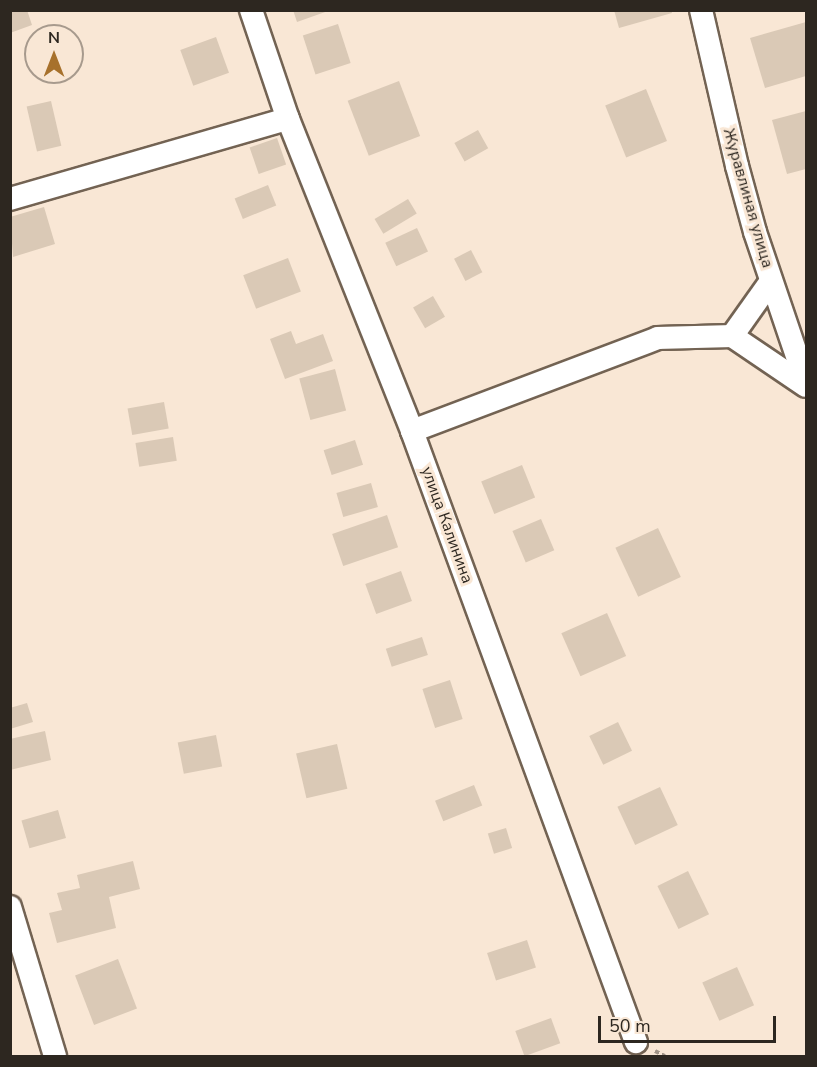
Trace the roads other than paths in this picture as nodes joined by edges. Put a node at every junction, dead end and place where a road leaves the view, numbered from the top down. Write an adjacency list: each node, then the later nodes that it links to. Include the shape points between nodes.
1 (251, 10): 3 (street, улица Калинина)
2 (701, 10): 5 (street, Журавлиная улица, via 737,166)
3 (288, 119): 4 (street); 8 (street, улица Калинина)
4 (10, 199)
5 (771, 281): 6 (street); 7 (street, Журавлиная улица)
6 (732, 336): 7 (street); 8 (street, via 658,338)
7 (807, 384)
8 (412, 430): 10 (street, улица Калинина)
9 (10, 907): 11 (street)
10 (636, 1042)
11 (54, 1056)

